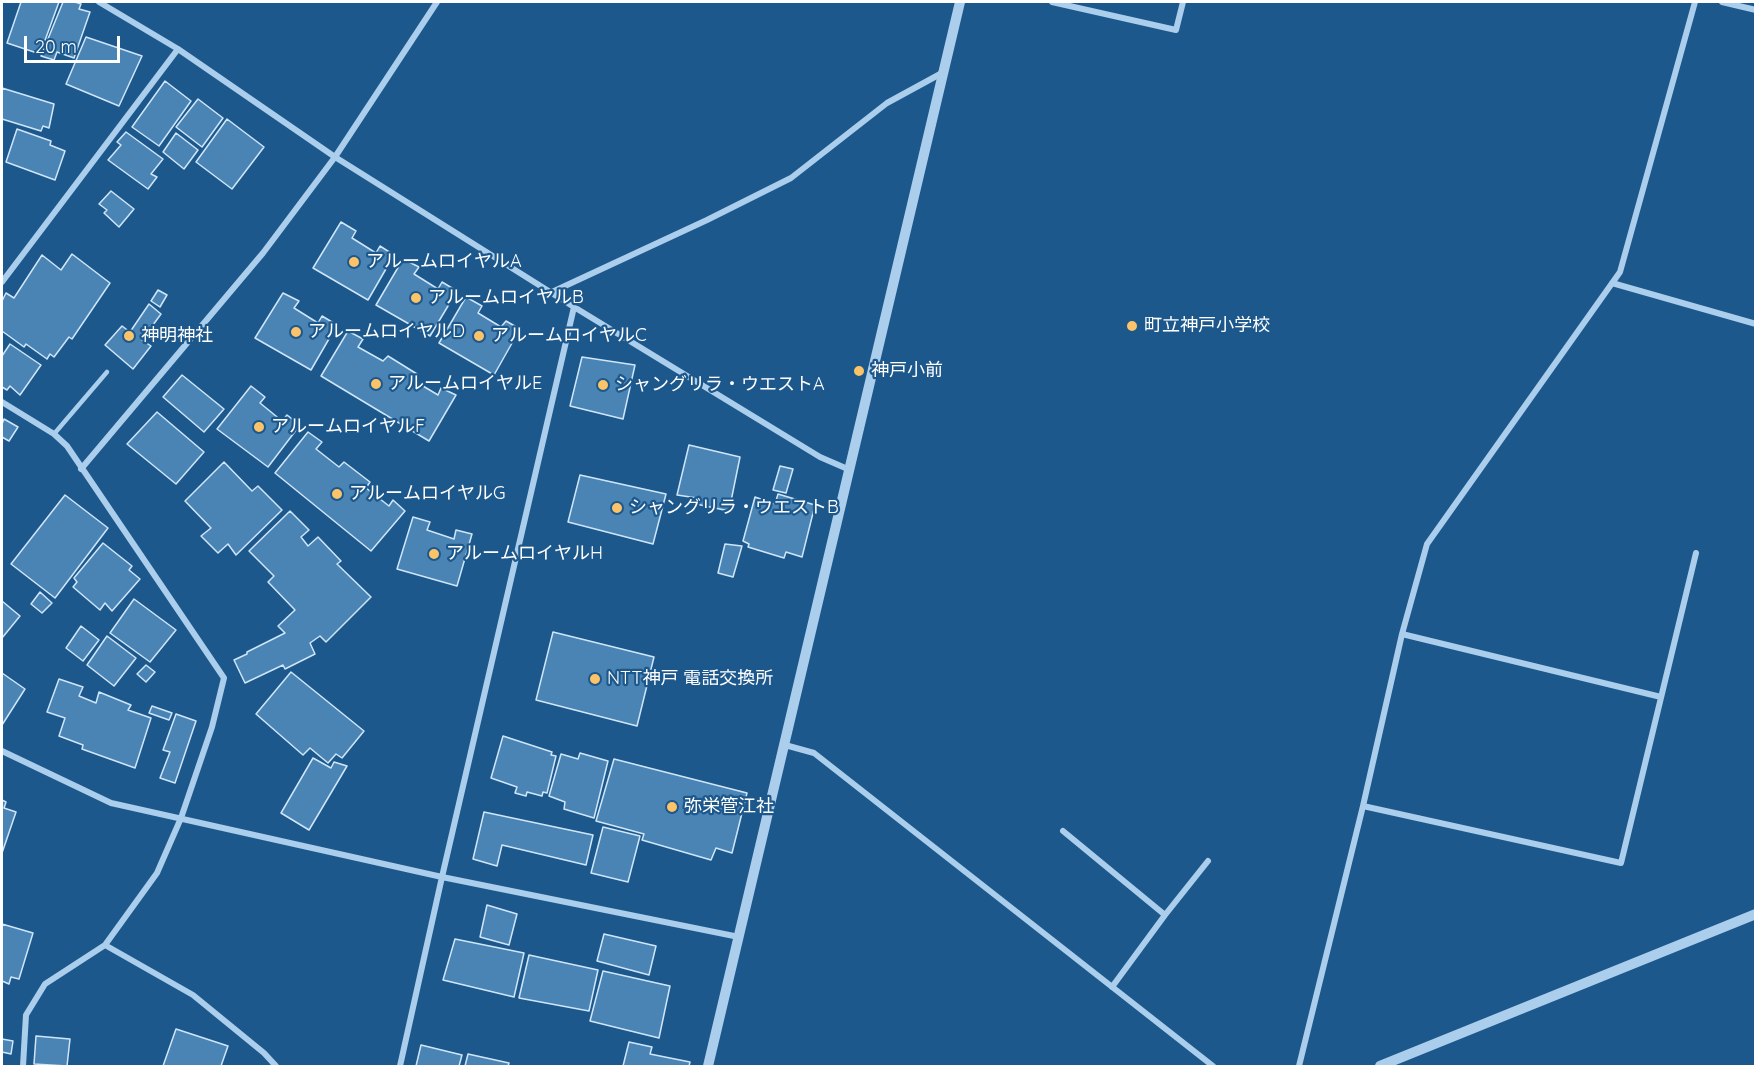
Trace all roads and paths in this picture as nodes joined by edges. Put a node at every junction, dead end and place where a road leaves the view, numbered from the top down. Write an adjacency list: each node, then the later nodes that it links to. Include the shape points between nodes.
1 (99, 2): 9 (street)
2 (437, 2): 11 (street)
3 (960, 2): 10 (street)
4 (1052, 2): 5 (street, via 1176,30)
5 (1183, 2)
6 (1695, 2): 13 (street, via 1620,272)
7 (1722, 2): 8 (street)
8 (1755, 10)
9 (178, 49): 11 (street); 12 (street)
10 (943, 73): 14 (street, via 887,103 790,178); 21 (street)
11 (335, 157): 14 (street); 20 (street, via 263,253)
12 (2, 282)
13 (1612, 283): 16 (street); 23 (street, via 1427,544)
14 (552, 292): 15 (street)
15 (574, 307): 21 (street, via 820,458); 31 (street)
16 (1755, 324)
17 (107, 372): 19 (lane)
18 (2, 402): 19 (street)
19 (54, 435): 20 (street, via 68,446)
20 (81, 469): 28 (street, via 224,678)
21 (850, 470): 25 (street)
22 (1695, 553): 24 (street)
23 (1402, 633): 24 (street); 27 (street)
24 (1661, 697): 27 (street, via 1620,863)
25 (785, 745): 34 (street); 36 (street, via 814,753)
26 (2, 751): 28 (street, via 111,803)
27 (1362, 806): 42 (street)
28 (181, 818): 31 (street); 35 (street, via 157,873)
29 (1063, 831): 33 (street)
30 (1208, 861): 33 (street)
31 (442, 877): 34 (street); 39 (street)
32 (1755, 914): 43 (street)
33 (1165, 915): 36 (street)
34 (740, 937): 40 (street)
35 (105, 945): 37 (street, via 45,984 26,1015); 38 (street, via 193,995)
36 (1112, 987): 41 (street)
37 (22, 1066)
38 (276, 1066)
39 (400, 1066)
40 (708, 1066)
41 (1213, 1066)
42 (1299, 1066)
43 (1380, 1066)

